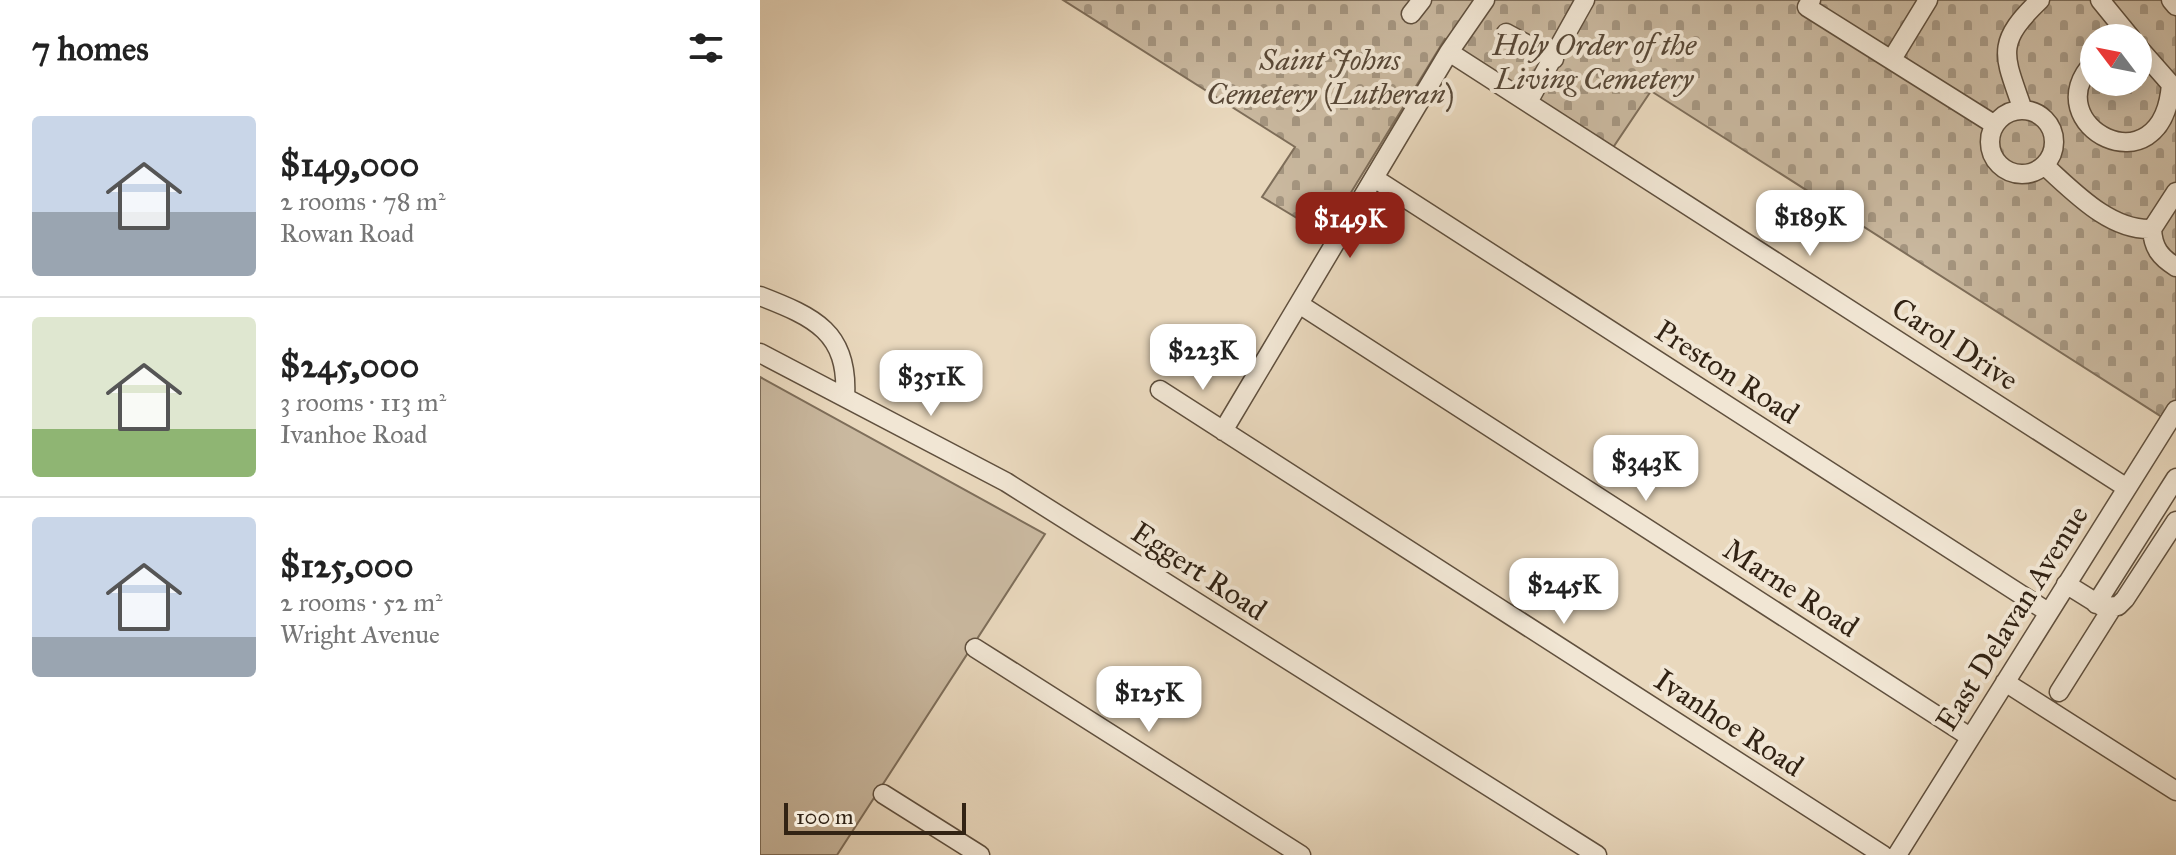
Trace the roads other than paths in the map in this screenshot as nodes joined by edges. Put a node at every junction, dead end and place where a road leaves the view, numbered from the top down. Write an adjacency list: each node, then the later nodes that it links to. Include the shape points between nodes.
1 (1485, 0): 11 (street)
2 (1585, 0): 12 (street)
3 (1811, 0): 13 (street, via 1807,7)
4 (1928, 0): 13 (street)
5 (2040, 0): 18 (street, via 2008,41 2006,56)
6 (2100, 0): 9 (street)
7 (2171, 0): 8 (street)
8 (2176, 6)
9 (2120, 24)
10 (1506, 33): 12 (street)
11 (1449, 52): 17 (street, Carol Drive); 23 (street)
12 (1554, 59): 17 (street)
13 (1892, 59): 20 (street)
14 (2152, 64): 16 (street)
15 (2080, 84): 19 (street)
16 (2174, 87): 19 (street, via 2161,124 2140,140 2112,141 2089,127)
17 (1528, 102): 36 (street, Carol Drive)
18 (2023, 110): 20 (street, via 2007,114); 21 (street, via 2037,113)
19 (2082, 115): 21 (street)
20 (1995, 125): 22 (street, via 1991,150 1997,162 2020,174)
21 (2051, 129): 22 (street, via 2052,154)
22 (2044, 165): 25 (street, via 2117,222)
23 (1374, 178): 28 (street); 40 (street, Preston Road)
24 (2176, 192): 25 (street)
25 (2152, 229): 26 (street, via 2159,253)
26 (2176, 267)
27 (760, 296): 31 (street, via 828,331 842,354)
28 (1299, 304): 33 (street); 44 (street, Marne Road)
29 (760, 353): 31 (street, Eggert Road)
30 (1160, 390): 33 (street, Ivanhoe Road)
31 (845, 397): 49 (street, Eggert Road, via 1019,490)
32 (2176, 410): 34 (street, East Delavan Avenue)
33 (1223, 431): 50 (street, Ivanhoe Road)
34 (2169, 438): 36 (street, East Delavan Avenue)
35 (2176, 478): 39 (street)
36 (2127, 488): 38 (street, East Delavan Avenue)
37 (2176, 521): 39 (street, via 2125,599)
38 (2066, 584): 39 (street); 40 (street, East Delavan Avenue)
39 (2104, 606): 43 (street)
40 (2048, 612): 42 (street, East Delavan Avenue)
41 (975, 648): 48 (street)
42 (2005, 682): 44 (street, East Delavan Avenue); 45 (street)
43 (2059, 692)
44 (1970, 737): 51 (street, East Delavan Avenue)
45 (2176, 791)
46 (883, 794): 47 (street)
47 (980, 855)
48 (1301, 855)
49 (1597, 855)
50 (1883, 855)
51 (1897, 855)

